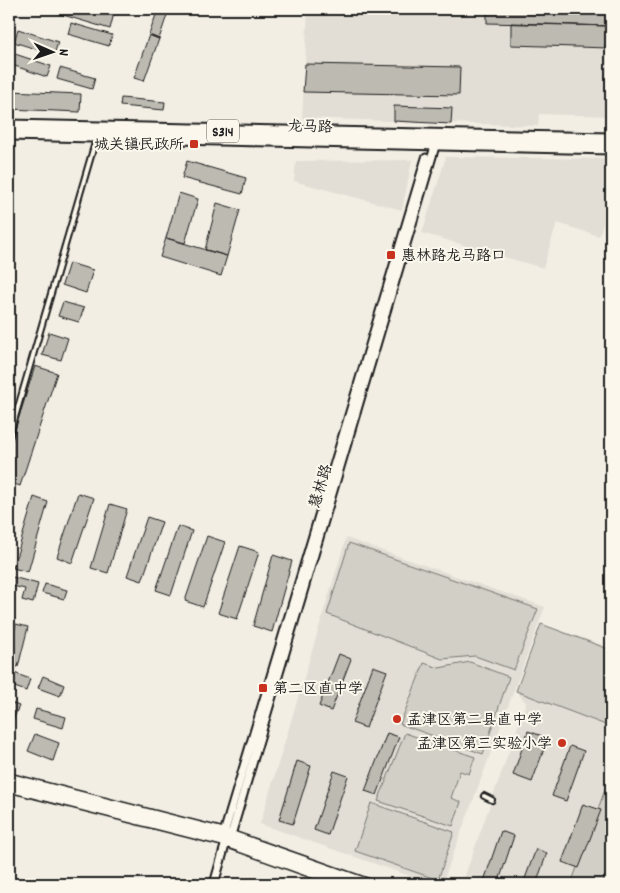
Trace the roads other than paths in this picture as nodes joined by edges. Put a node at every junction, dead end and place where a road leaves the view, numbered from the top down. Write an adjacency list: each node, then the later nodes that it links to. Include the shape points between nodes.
1 (9, 126): 5 (main road, 龙马路 / S314)
2 (9, 134): 3 (main road, 龙马路 / S314)
3 (96, 137): 5 (main road, 龙马路 / S314); 7 (lane)
4 (611, 139): 5 (main road, 龙马路 / S314)
5 (434, 140): 6 (main road, 龙马路 / S314); 12 (street, 慧林路)
6 (611, 148)
7 (9, 438)
8 (9, 778): 12 (street)
9 (9, 787): 12 (street)
10 (484, 796): 11 (lane)
11 (492, 800)
12 (227, 837): 13 (street, 慧林路); 14 (street); 15 (street)
13 (214, 884)
14 (343, 884)
15 (369, 884)

